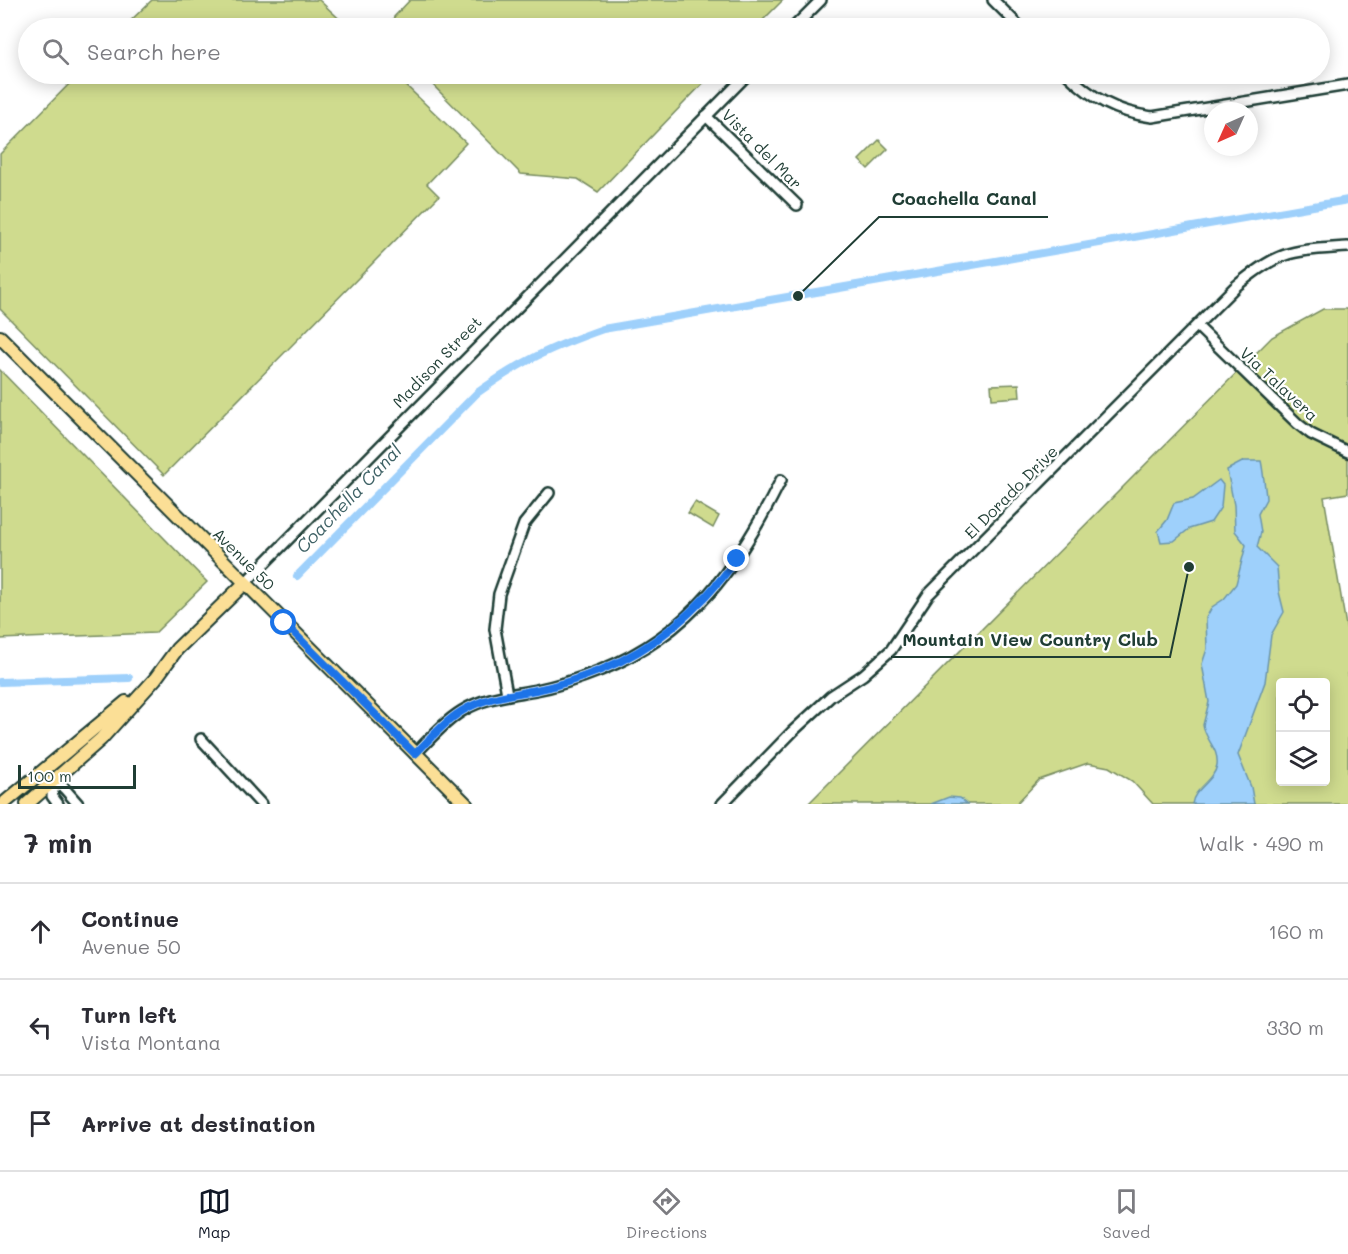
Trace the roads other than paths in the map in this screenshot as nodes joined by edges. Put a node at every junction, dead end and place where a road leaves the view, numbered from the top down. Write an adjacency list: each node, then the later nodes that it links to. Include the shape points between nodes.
1 (821, 0): 3 (street)
2 (993, 0): 4 (street)
3 (803, 18)
4 (1011, 18)
5 (738, 84): 8 (street, Madison Street)
6 (1079, 84): 7 (street, via 1103,104 1127,114 1152,117)
7 (1348, 85)
8 (706, 116): 9 (street, Vista del Mar); 16 (street, Madison Street)
9 (797, 205)
10 (1348, 248): 11 (street, El Dorado Drive, via 1282,254 1235,287)
11 (1198, 327): 13 (street, Via Talavera, via 1298,424); 28 (street, El Dorado Drive, via 928,596 891,650 792,731)
12 (0, 337): 16 (main road, Avenue 50)
13 (1348, 452)
14 (781, 480): 18 (street, via 754,534 721,581 655,640 600,670 538,690)
15 (549, 493): 18 (street, via 524,524 499,594 495,629)
16 (244, 583): 17 (main road, Madison Street, via 177,649); 20 (main road, Avenue 50)
17 (155, 679): 21 (main road, Madison Street); 23 (main road, Madison Street)
18 (507, 694): 20 (street, via 461,711)
19 (201, 739): 26 (street)
20 (415, 754): 27 (main road, Avenue 50)
21 (53, 786): 22 (street, via 63,787); 24 (main road, Madison Street); 25 (street, via 52,796)
22 (75, 803)
23 (3, 804)
24 (27, 804)
25 (58, 804)
26 (261, 804)
27 (466, 804)
28 (722, 804)

